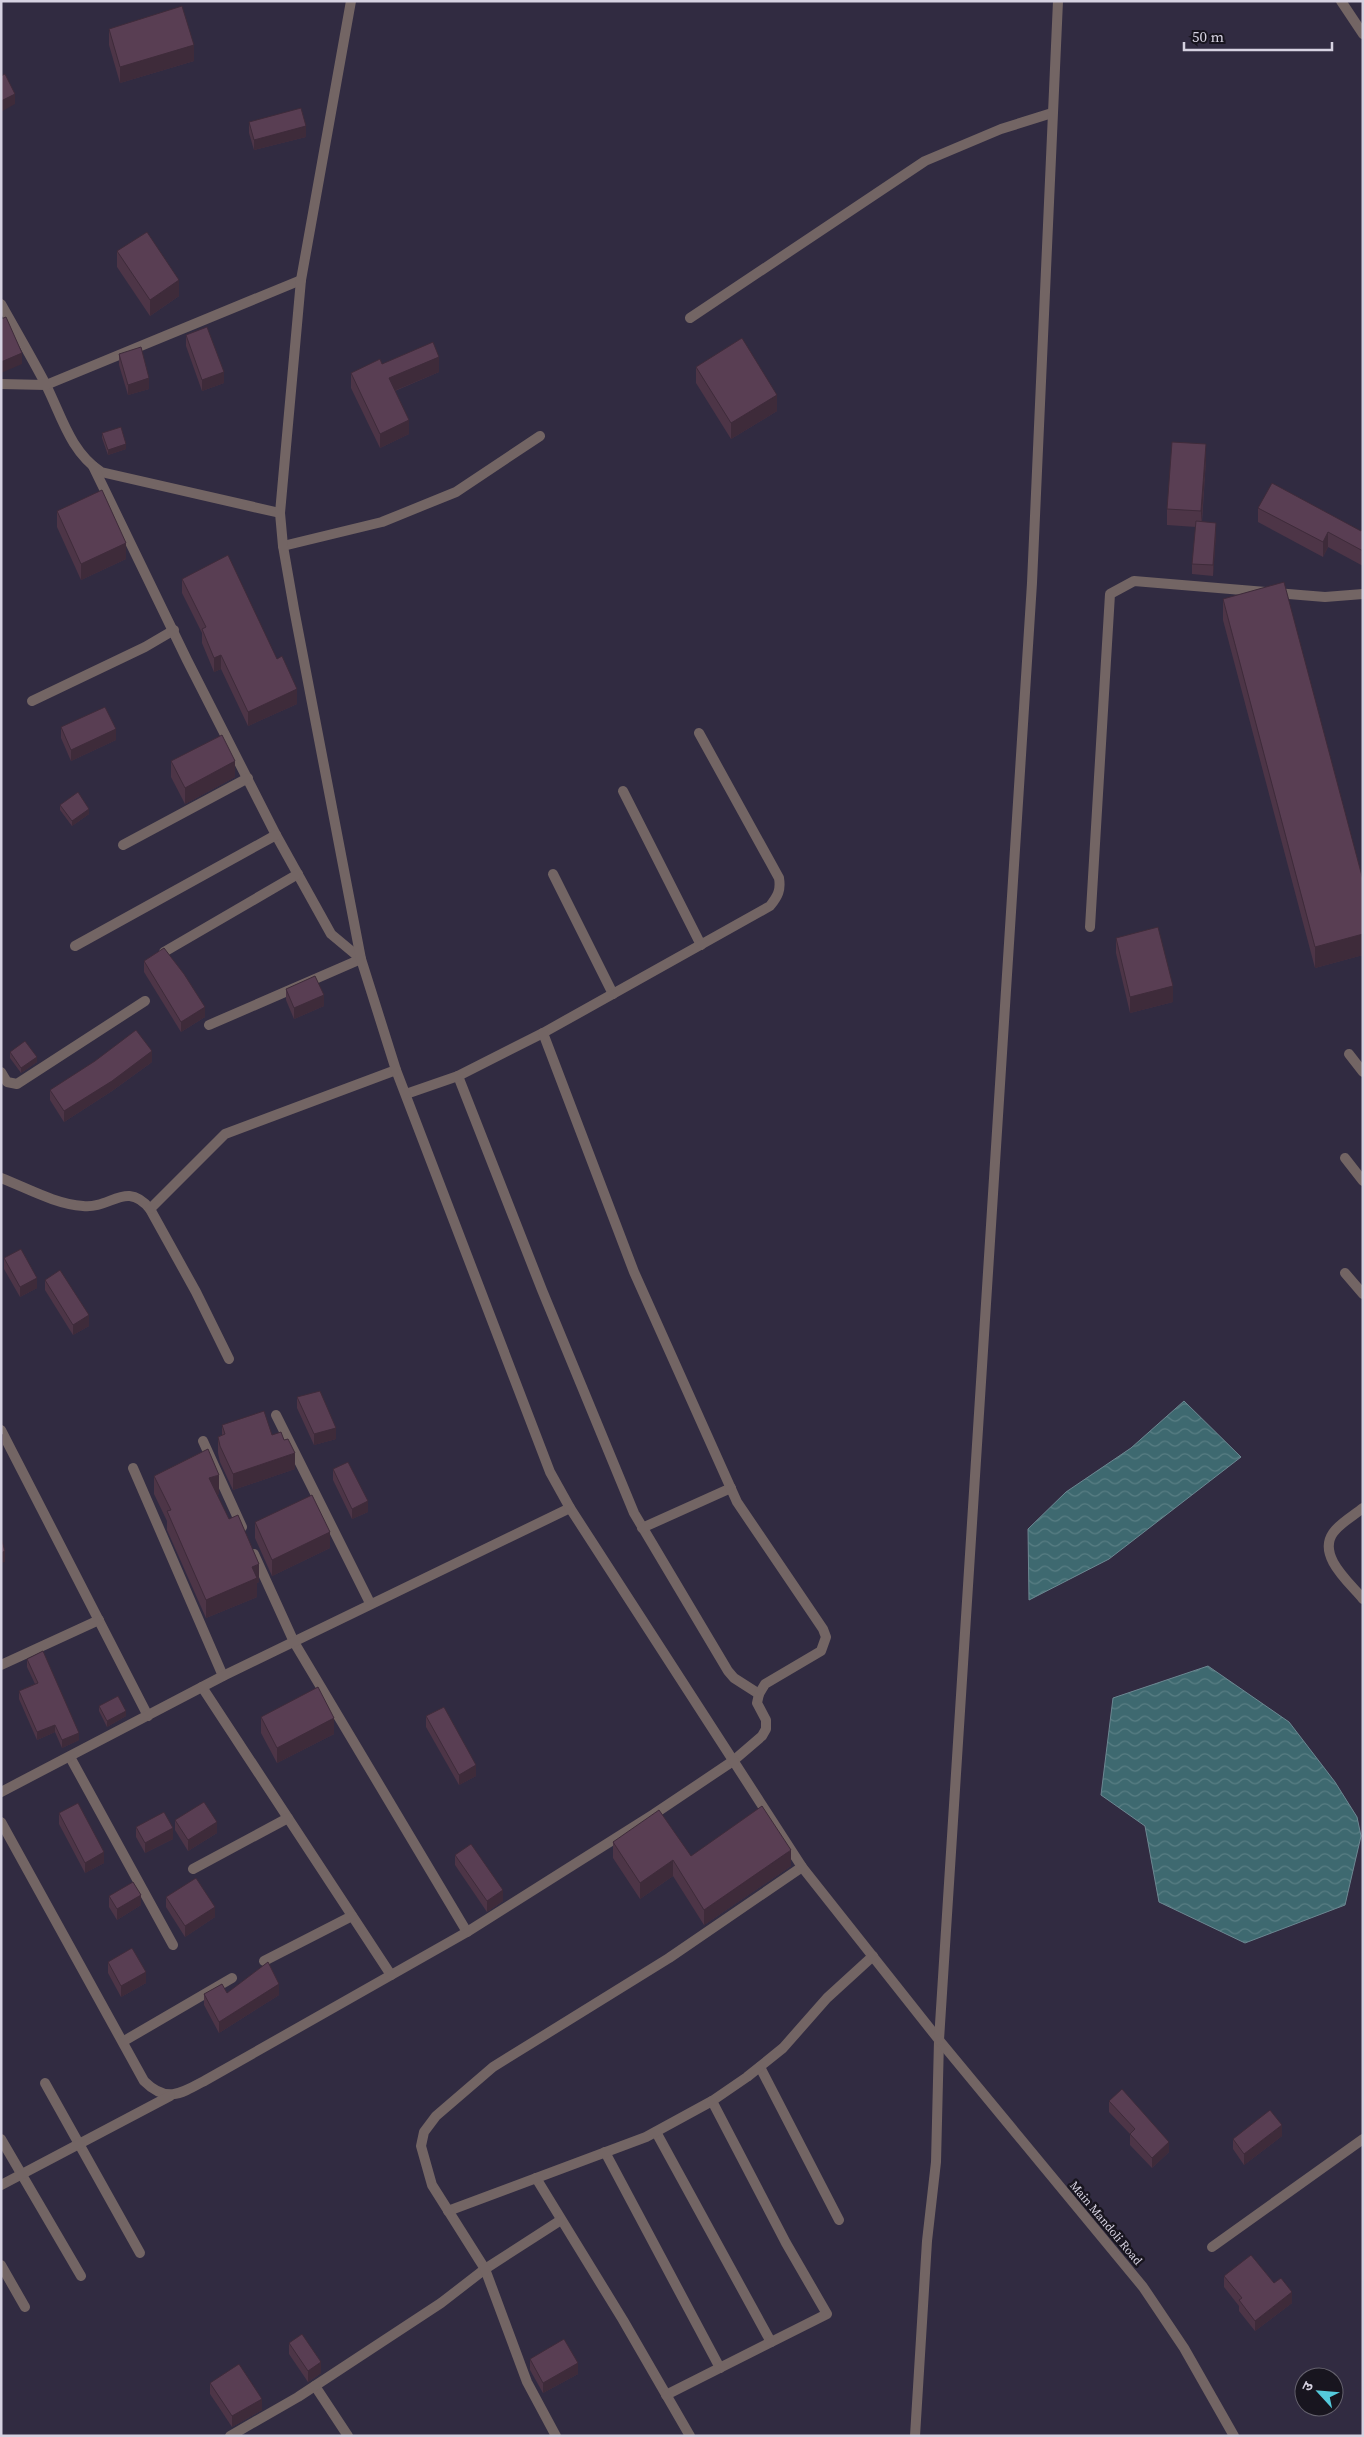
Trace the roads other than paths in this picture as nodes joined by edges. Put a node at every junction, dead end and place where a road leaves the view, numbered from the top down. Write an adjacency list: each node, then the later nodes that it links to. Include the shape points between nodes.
1 (351, 1): 6 (street, Main Mandoli Road)
2 (1058, 1): 5 (street)
3 (1340, 1): 4 (street)
4 (1363, 34)
5 (1052, 113): 8 (street, via 1001,129 925,161); 78 (street, via 1032,583)
6 (301, 280): 10 (street); 13 (street, Main Mandoli Road)
7 (1, 304): 10 (street)
8 (690, 318)
9 (1, 384): 10 (street)
10 (46, 385): 12 (street, via 73,445)
11 (540, 436): 14 (street, via 456,492 382,522)
12 (92, 466): 13 (street, via 101,472); 16 (street)
13 (280, 513): 14 (street, Main Mandoli Road)
14 (283, 546): 29 (street, Main Mandoli Road)
15 (1363, 594): 25 (street, via 1324,597 1134,581 1110,594)
16 (174, 630): 17 (street); 19 (street)
17 (32, 701)
18 (699, 733): 26 (street, via 772,864 780,887 770,906)
19 (248, 778): 21 (street); 22 (street)
20 (623, 791): 26 (street)
21 (276, 835): 23 (street); 27 (street)
22 (123, 845)
23 (298, 874): 28 (street); 29 (street, via 331,934)
24 (553, 874): 30 (street)
25 (1090, 927)
26 (701, 945): 30 (street)
27 (75, 946)
28 (164, 952)
29 (361, 959): 32 (street); 35 (street, Main Mandoli Road)
30 (613, 994): 33 (street)
31 (145, 1001): 36 (street, via 17,1084 8,1082)
32 (209, 1025)
33 (543, 1033): 38 (street); 51 (street, via 634,1272)
34 (1350, 1054): 37 (street)
35 (396, 1070): 39 (street, Main Mandoli Road); 43 (street, via 225,1134)
36 (1, 1072)
37 (1363, 1072)
38 (458, 1076): 39 (street); 54 (street, via 542,1290)
39 (406, 1094): 52 (street, Main Mandoli Road, via 550,1472)
40 (1345, 1158): 42 (street)
41 (1, 1178): 43 (street, via 65,1203 93,1206 134,1195)
42 (1363, 1181)
43 (150, 1209): 46 (street)
44 (1345, 1274): 45 (street)
45 (1363, 1294)
46 (230, 1359)
47 (276, 1415): 56 (street)
48 (1, 1430): 57 (street)
49 (203, 1441): 58 (street)
50 (133, 1468): 60 (street)
51 (731, 1488): 54 (street); 62 (street, via 826,1637 821,1651 765,1684)
52 (570, 1508): 56 (street); 65 (street, Main Mandoli Road)
53 (1363, 1508): 55 (street, via 1334,1531 1329,1539 1329,1548 1331,1560)
54 (642, 1528): 62 (street, via 728,1671)
55 (1363, 1599)
56 (370, 1603): 58 (street)
57 (99, 1620): 59 (street); 63 (street)
58 (294, 1642): 60 (street); 72 (street)
59 (1, 1665)
60 (223, 1676): 61 (street)
61 (202, 1687): 63 (street); 67 (street)
62 (759, 1694): 65 (street, via 757,1703 766,1720 766,1729)
63 (148, 1716): 64 (street)
64 (70, 1757): 66 (street); 73 (street)
65 (733, 1761): 69 (street, Main Mandoli Road); 72 (street)
66 (1, 1792)
67 (288, 1818): 70 (street); 71 (street)
68 (1, 1822): 79 (street)
69 (802, 1867): 74 (street, Main Mandoli Road); 92 (street, via 669,1958 493,2067 436,2116 424,2132 421,2146 432,2185)
70 (193, 1870)
71 (352, 1916): 75 (street); 76 (street)
72 (467, 1932): 76 (street)
73 (173, 1945)
74 (873, 1956): 78 (street, Main Mandoli Road); 80 (street)
75 (264, 1961)
76 (391, 1975): 82 (street, via 206,2080)
77 (232, 1978): 79 (street)
78 (939, 2040): 109 (street, via 936,2154 927,2241); 110 (street, Main Mandoli Road, via 1143,2287 1184,2348)
79 (124, 2041): 82 (street, via 144,2081 154,2091)
80 (760, 2067): 83 (street); 94 (street)
81 (45, 2083): 87 (street)
82 (170, 2096): 87 (street)
83 (712, 2101): 84 (street); 101 (street, via 827,2314)
84 (656, 2132): 88 (street); 101 (street)
85 (1, 2139): 89 (street)
86 (1363, 2139): 95 (street)
87 (79, 2144): 89 (street); 96 (street)
88 (605, 2152): 90 (street); 102 (street)
89 (21, 2175): 91 (street); 99 (street)
90 (536, 2178): 92 (street); 93 (street)
91 (1, 2185)
92 (448, 2211): 98 (street)
93 (561, 2220): 98 (street); 104 (street)
94 (839, 2220)
95 (1212, 2246)
96 (140, 2253)
97 (1, 2266): 100 (street)
98 (484, 2269): 103 (street, via 441,2303); 107 (street, via 527,2382)
99 (81, 2276)
100 (25, 2306)
101 (770, 2342): 102 (street)
102 (720, 2368): 104 (street)
103 (315, 2386): 105 (street); 106 (street)
104 (666, 2394): 108 (street)
105 (230, 2436)
106 (348, 2436)
107 (556, 2436)
108 (690, 2436)
109 (915, 2436)
110 (1234, 2436)

